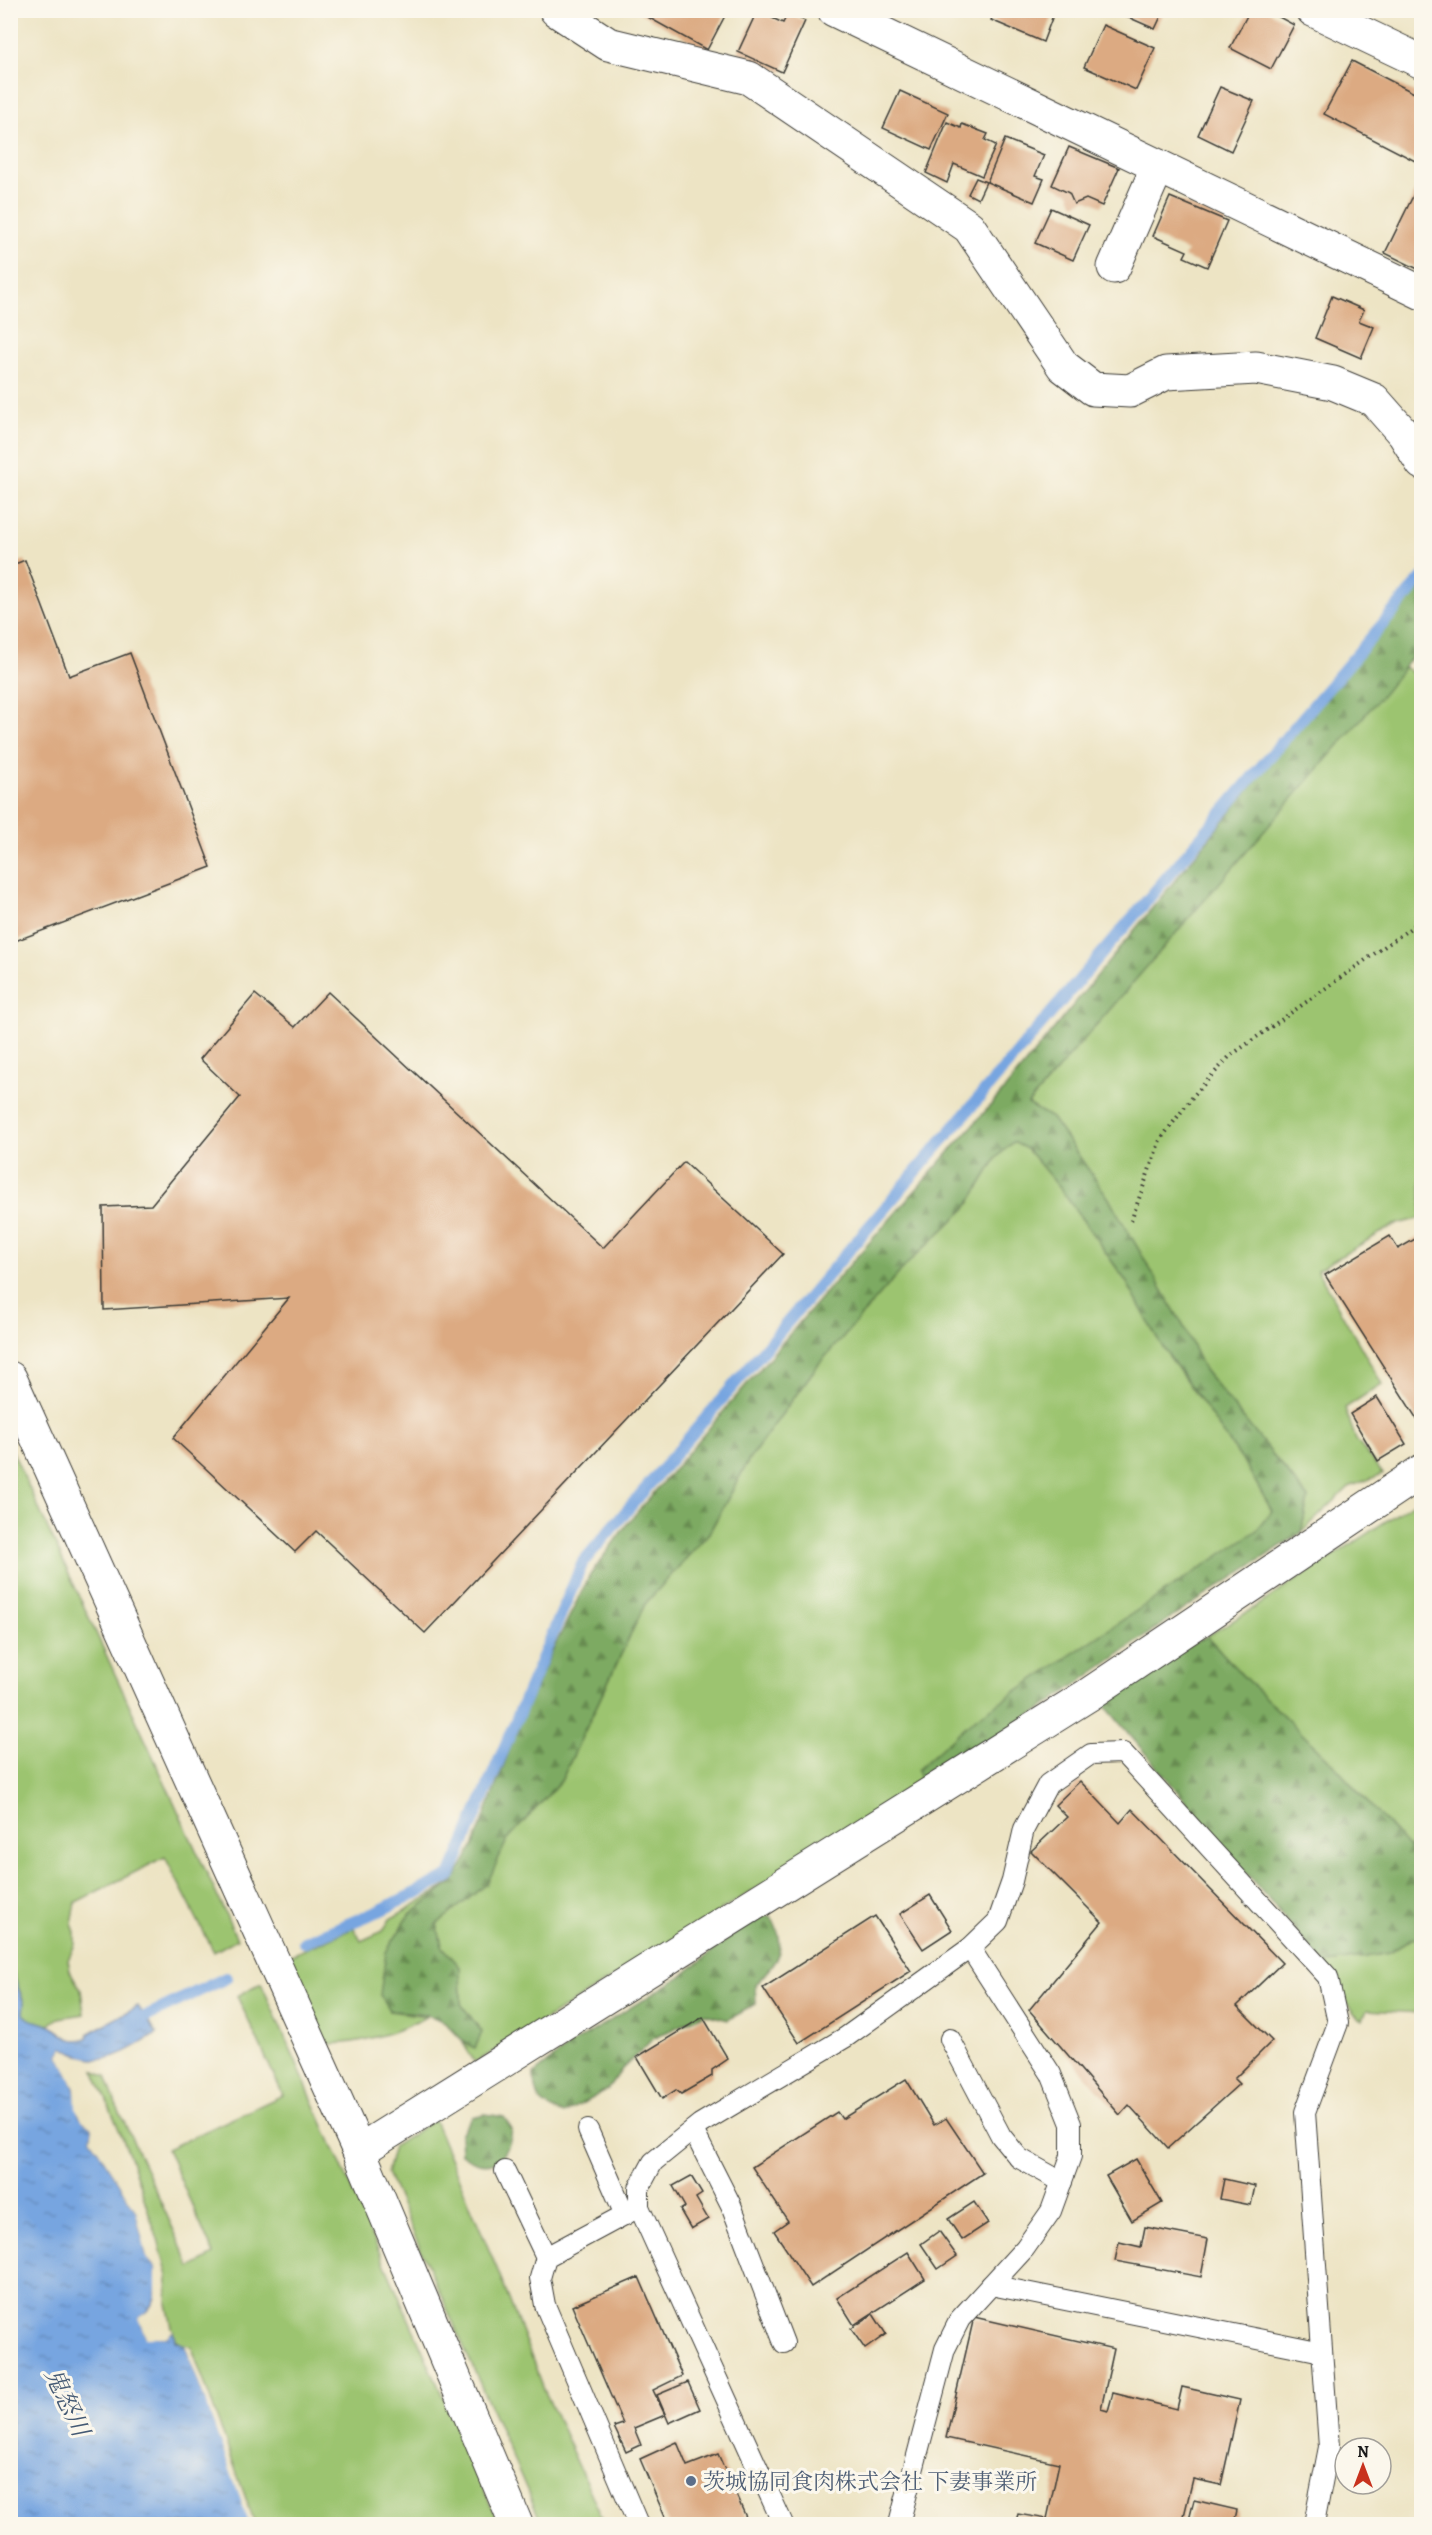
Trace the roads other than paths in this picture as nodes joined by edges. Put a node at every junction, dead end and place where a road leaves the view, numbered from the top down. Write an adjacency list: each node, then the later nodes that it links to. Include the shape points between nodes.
1 (556, 10): 8 (street, via 608,44 748,78 969,227 1063,366 1093,389 1130,391 1166,373 1256,368 1334,383 1374,400 1404,434)
2 (834, 10): 5 (street)
3 (1313, 10): 4 (street)
4 (1422, 62)
5 (1158, 166): 6 (street); 7 (street)
6 (1114, 267)
7 (1422, 293)
8 (1422, 463)
9 (10, 1378): 15 (street)
10 (1422, 1471): 15 (street, via 1077,1701)
11 (970, 1948): 14 (lane, via 846,2037); 17 (lane, via 1051,2074 1071,2124 1071,2156); 22 (lane, via 998,1921 1024,1829 1048,1784 1091,1754 1123,1753 1328,1977 1338,2023 1305,2112)
12 (950, 2039): 17 (lane, via 1001,2136 1019,2158)
13 (588, 2130): 18 (lane)
14 (693, 2130): 18 (lane, via 653,2162); 21 (lane, via 731,2205)
15 (359, 2151): 23 (street)
16 (505, 2170): 19 (lane)
17 (1062, 2182): 20 (lane, via 1051,2211 1026,2248)
18 (632, 2211): 19 (lane); 25 (lane)
19 (546, 2257): 24 (lane, via 540,2278 545,2305)
20 (991, 2285): 22 (lane); 26 (lane, via 960,2319 945,2349)
21 (784, 2343)
22 (1322, 2352): 27 (lane, via 1329,2447)
23 (516, 2524)
24 (638, 2524)
25 (783, 2524)
26 (899, 2524)
27 (1314, 2524)

